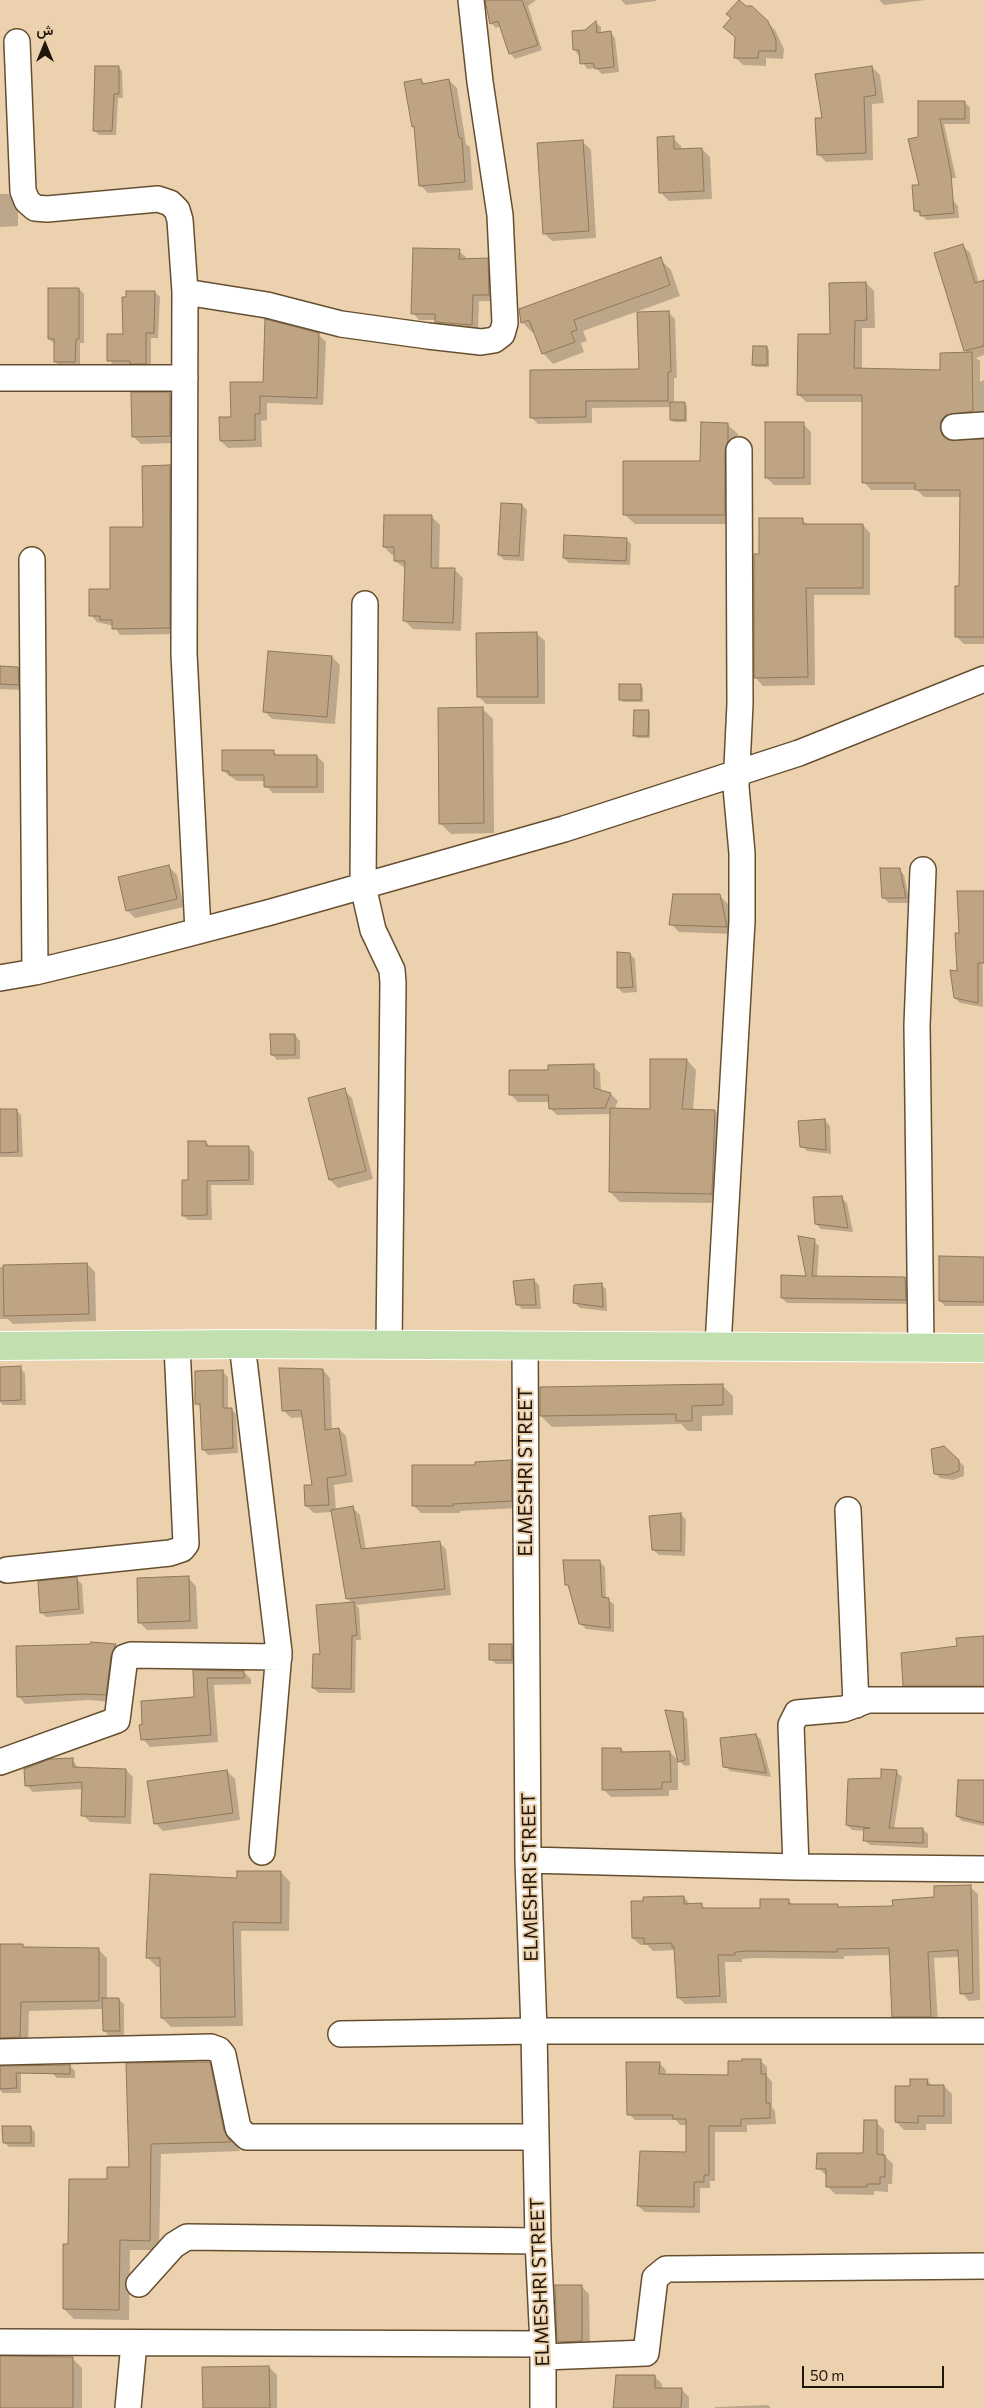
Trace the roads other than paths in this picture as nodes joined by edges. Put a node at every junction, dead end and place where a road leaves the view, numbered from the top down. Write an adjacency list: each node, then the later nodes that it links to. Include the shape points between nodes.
1 (471, 0): 3 (street, via 500,214 505,324 502,334 494,340 481,342 428,336 341,324 267,304)
2 (17, 42): 3 (street, via 23,190 27,201 35,208 47,209 158,199 170,203 180,220)
3 (185, 292): 5 (street)
4 (0, 378): 5 (street)
5 (185, 378): 15 (street, via 184,654)
6 (984, 425): 7 (street)
7 (954, 427)
8 (739, 450): 12 (street, via 740,704)
9 (32, 560): 16 (street)
10 (366, 604): 14 (street)
11 (984, 679): 12 (street, via 799,752)
12 (736, 772): 14 (street, via 564,829); 23 (street, via 742,853 742,922)
13 (923, 870): 24 (street, via 917,1025)
14 (362, 886): 15 (street); 19 (street, via 373,930 392,970)
15 (198, 931): 16 (street)
16 (36, 972): 17 (street)
17 (0, 978)
18 (242, 1344): 19 (main road); 21 (main road); 28 (street)
19 (389, 1344): 22 (main road)
20 (0, 1346): 21 (main road)
21 (177, 1346): 27 (street, via 186,1544 170,1553)
22 (525, 1346): 23 (main road); 33 (street, ELMESHRI STREET)
23 (718, 1346): 24 (main road)
24 (921, 1348): 25 (main road)
25 (984, 1348)
26 (848, 1510): 30 (street)
27 (7, 1570)
28 (278, 1657): 31 (street, via 125,1657 117,1720); 32 (street)
29 (984, 1700): 30 (street, via 876,1699)
30 (856, 1705): 34 (street, via 838,1710 801,1711 792,1720)
31 (0, 1762)
32 (262, 1852)
33 (528, 1860): 34 (street); 36 (street, ELMESHRI STREET)
34 (796, 1867): 35 (street)
35 (984, 1869)
36 (534, 2031): 37 (street); 38 (street); 40 (street, ELMESHRI STREET)
37 (984, 2031)
38 (341, 2034)
39 (0, 2052): 40 (street, via 211,2047 223,2055 238,2128 252,2138)
40 (536, 2137): 41 (street, ELMESHRI STREET)
41 (538, 2242): 43 (street, via 187,2237 170,2249); 46 (street, ELMESHRI STREET)
42 (984, 2266): 46 (street, via 666,2269 655,2278 646,2353)
43 (139, 2284)
44 (0, 2342): 45 (street)
45 (134, 2343): 46 (street); 47 (street)
46 (543, 2351): 48 (street, ELMESHRI STREET)
47 (128, 2408)
48 (543, 2408)

